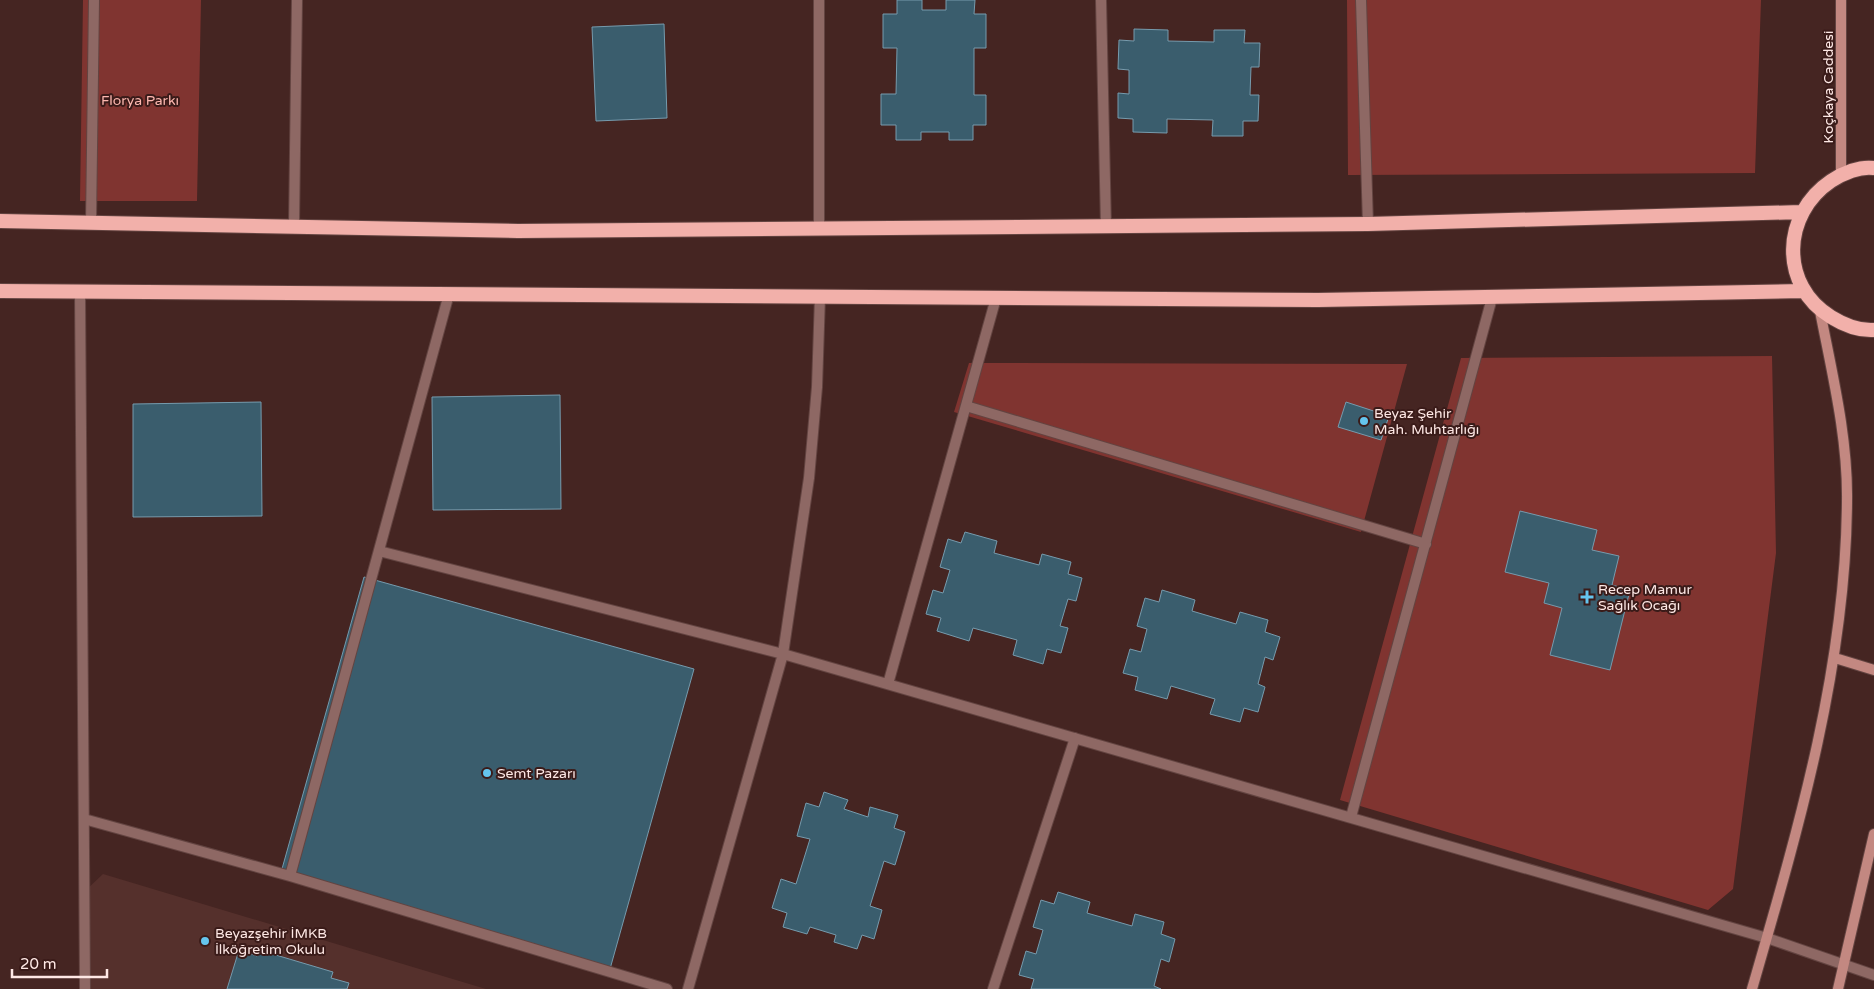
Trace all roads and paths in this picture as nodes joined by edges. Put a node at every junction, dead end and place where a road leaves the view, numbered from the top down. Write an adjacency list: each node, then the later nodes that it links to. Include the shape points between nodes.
1 (94, 0): 11 (street)
2 (297, 0): 13 (street)
3 (819, 0): 15 (street)
4 (1101, 0): 14 (street)
5 (1361, 0): 12 (street)
6 (1841, 0): 8 (main road, Koçkaya Caddesi)
7 (1874, 168): 8 (highway)
8 (1841, 174): 9 (highway, via 1818,190)
9 (1801, 212): 12 (highway); 18 (highway, via 1793,239 1794,267)
10 (0, 221): 11 (highway)
11 (91, 223): 13 (highway)
12 (1368, 224): 14 (highway)
13 (294, 227): 15 (highway)
14 (1106, 227): 15 (highway)
15 (819, 229)
16 (0, 290): 17 (highway)
17 (80, 291): 19 (highway); 33 (street)
18 (1803, 291): 22 (highway); 23 (highway)
19 (449, 294): 20 (highway); 27 (street)
20 (820, 296): 21 (highway); 28 (street, via 809,478)
21 (996, 298): 22 (highway); 25 (street)
22 (1492, 298): 26 (street)
23 (1820, 310): 24 (highway, via 1842,324); 29 (main road, via 1844,452 1848,500)
24 (1874, 330)
25 (966, 406): 26 (street); 31 (street)
26 (1426, 544): 34 (street)
27 (379, 551): 28 (street); 36 (street)
28 (783, 654): 31 (street); 42 (street)
29 (1835, 658): 30 (main road); 37 (main road, via 1824,718)
30 (1874, 670)
31 (888, 684): 32 (street)
32 (1075, 738): 34 (street); 43 (street)
33 (84, 818): 36 (street); 40 (street)
34 (1351, 818): 37 (street)
35 (1874, 834): 38 (main road)
36 (290, 876): 41 (street)
37 (1767, 938): 38 (street); 44 (main road)
38 (1845, 963): 39 (street); 45 (main road)
39 (1874, 975)
40 (85, 989)
41 (667, 989)
42 (688, 989)
43 (993, 989)
44 (1752, 989)
45 (1838, 989)

